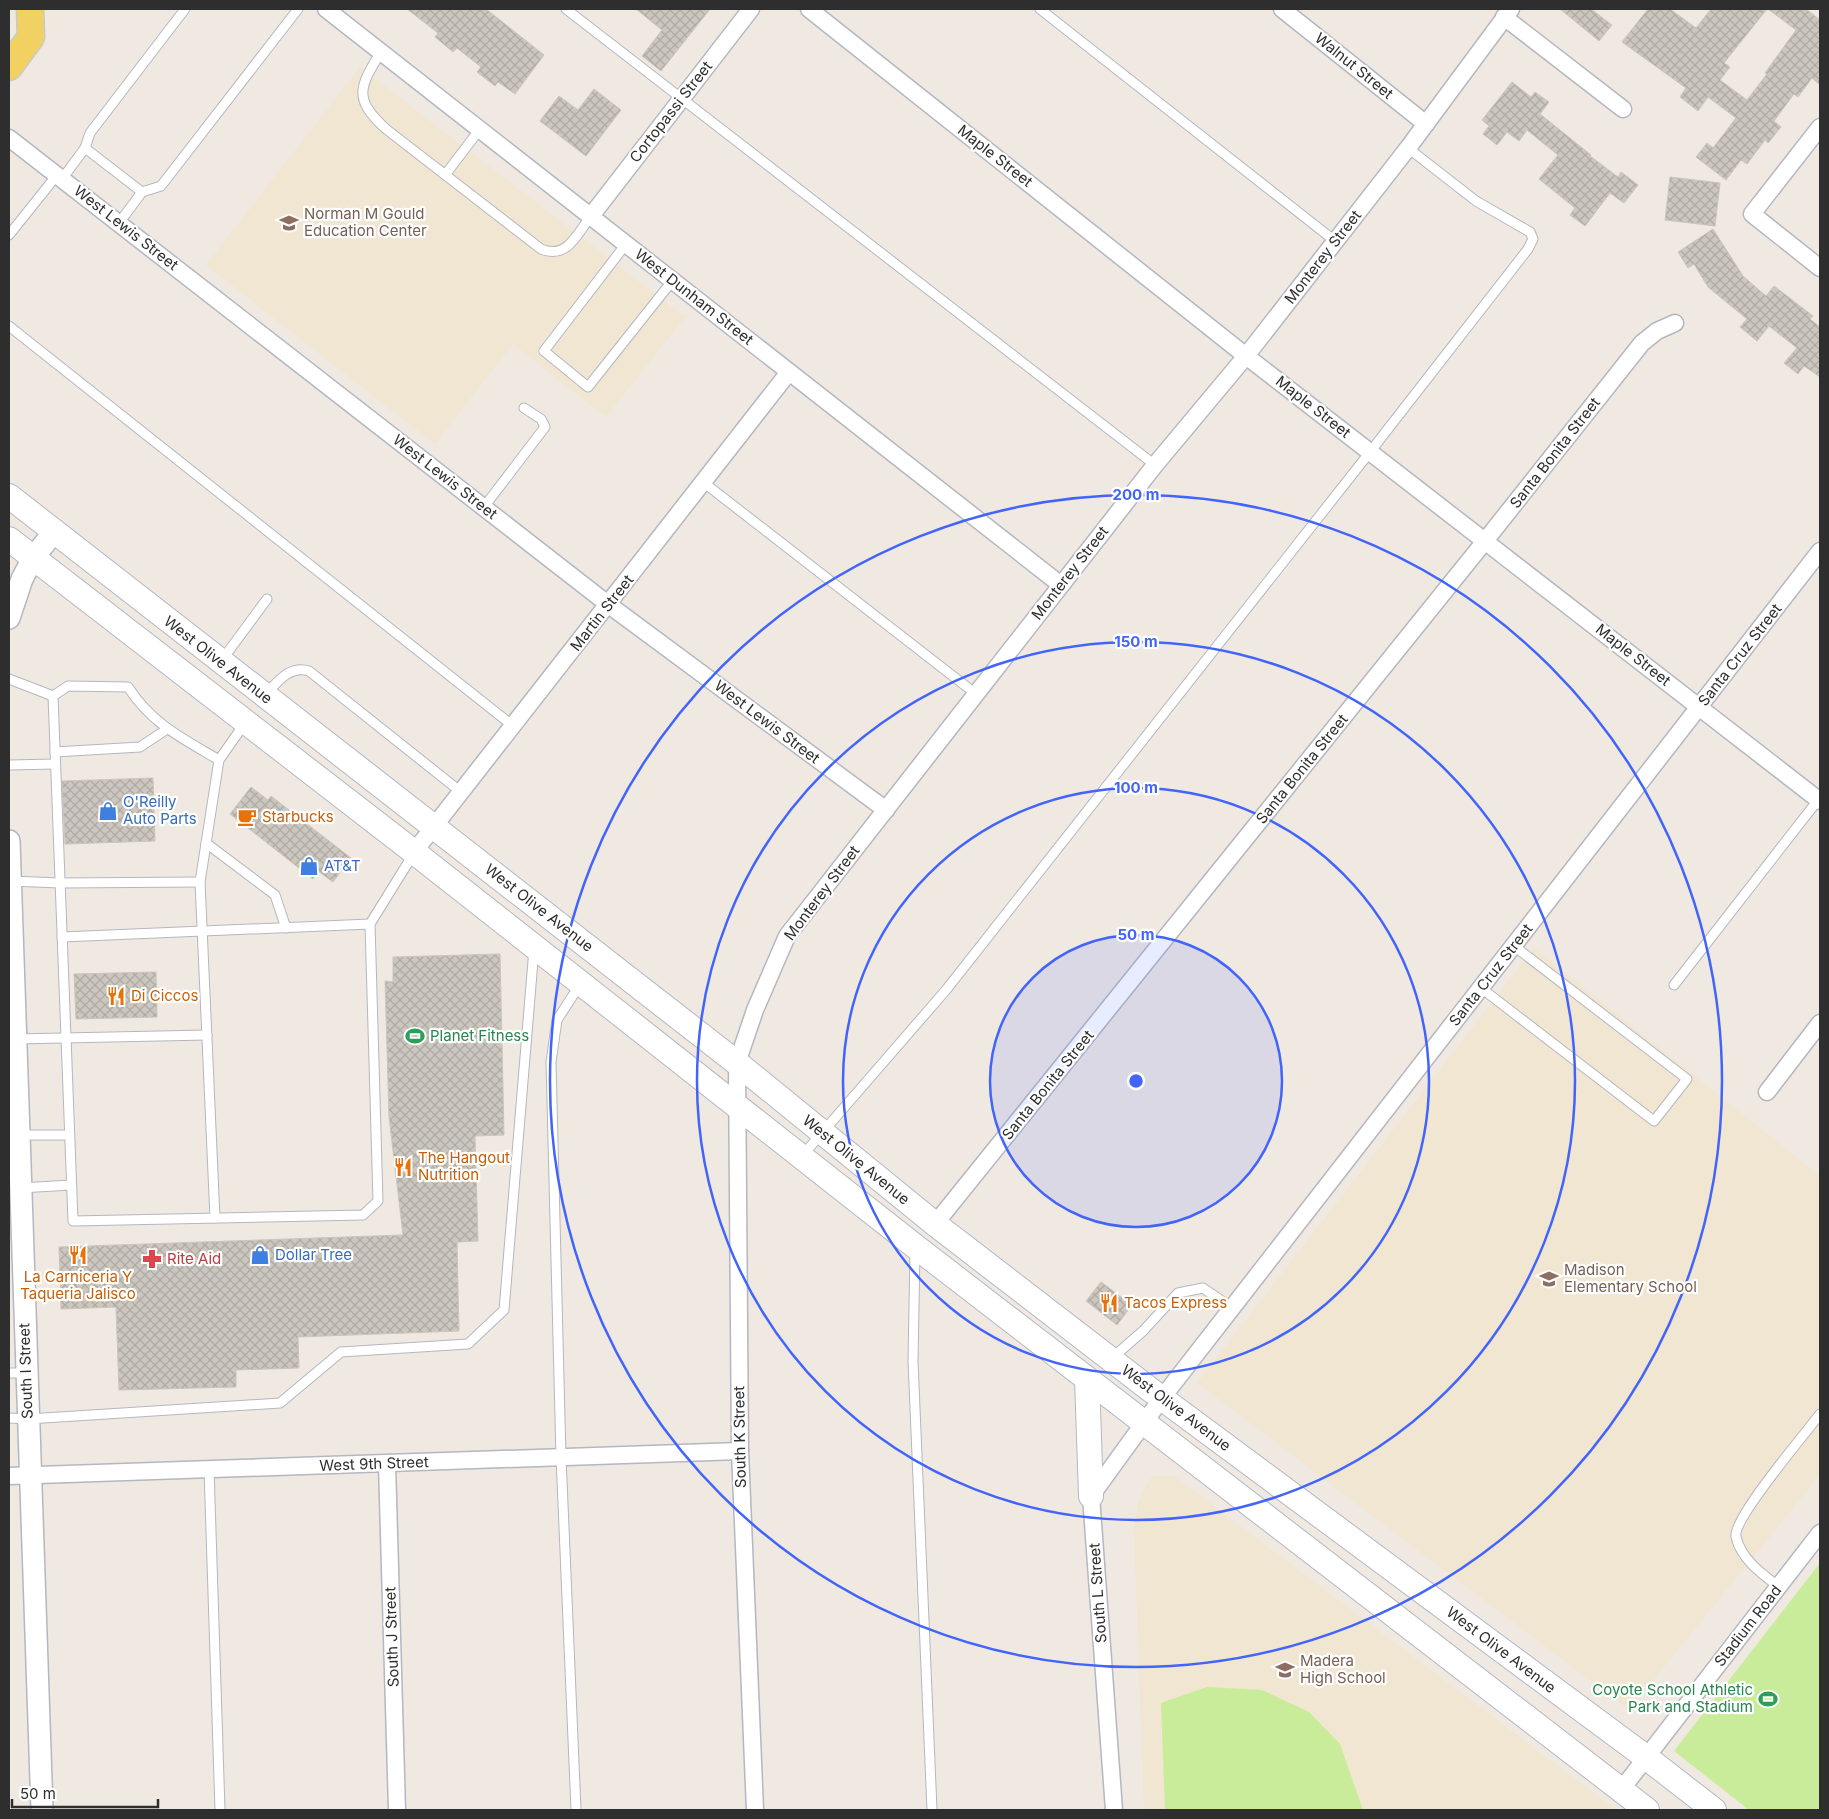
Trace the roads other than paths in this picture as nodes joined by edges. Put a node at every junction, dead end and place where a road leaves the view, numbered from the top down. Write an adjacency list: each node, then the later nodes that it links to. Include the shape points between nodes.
1 (14, 9): 11 (main road)
2 (30, 9): 14 (main road, via 31,37)
3 (185, 9): 21 (lane, via 90,133)
4 (298, 9): 25 (lane, via 161,186)
5 (326, 9): 13 (street, West Dunham Street)
6 (566, 9): 15 (lane)
7 (751, 9): 15 (street, Cortopassi Street)
8 (809, 9): 35 (street, Maple Street)
9 (1040, 9): 29 (lane)
10 (1282, 9): 17 (street, Walnut Street)
11 (9, 10)
12 (1508, 13): 16 (street); 17 (street, Monterey Street)
13 (381, 52): 19 (street, West Dunham Street); 23 (lane, via 364,84 366,108 386,129)
14 (9, 67)
15 (681, 99): 26 (street, Cortopassi Street); 39 (lane)
16 (1624, 109)
17 (1426, 124): 22 (street, Monterey Street)
18 (1820, 127): 31 (street, via 1752,214)
19 (480, 129): 23 (lane); 26 (street, West Dunham Street)
20 (9, 138): 24 (street, West Lewis Street)
21 (85, 148): 24 (lane); 25 (lane)
22 (1408, 148): 29 (street, Monterey Street); 38 (lane, via 1476,201 1530,232 1533,239)
23 (445, 175): 26 (lane, via 541,249 551,253 567,247)
24 (59, 177): 27 (street, West Lewis Street); 28 (lane)
25 (142, 192): 27 (lane)
26 (591, 216): 30 (street, West Dunham Street)
27 (119, 223): 42 (street, West Lewis Street)
28 (9, 235)
29 (1335, 241): 35 (street, Monterey Street)
30 (626, 244): 32 (street, West Dunham Street); 32 (lane, via 544,351 588,388)
31 (1820, 268)
32 (673, 280): 36 (street, West Dunham Street)
33 (1674, 323): 45 (street, Santa Bonita Street, via 1642,343)
34 (9, 326): 59 (lane)
35 (1246, 356): 38 (street, Maple Street); 39 (street, Monterey Street)
36 (789, 372): 40 (street, Martin Street); 48 (street, West Dunham Street)
37 (524, 408): 42 (lane, via 541,420 545,427)
38 (1370, 452): 45 (street, Maple Street); 93 (lane, via 946,990)
39 (1155, 465): 48 (street, Monterey Street)
40 (703, 482): 50 (street, Martin Street); 54 (lane)
41 (9, 496): 43 (main road, West Olive Avenue)
42 (484, 507): 50 (street, West Lewis Street)
43 (54, 532): 47 (street); 52 (main road, West Olive Avenue)
44 (9, 539): 47 (main road, West Olive Avenue)
45 (1485, 541): 57 (street, Maple Street); 99 (street, Santa Bonita Street)
46 (1820, 551): 57 (street, Santa Cruz Street)
47 (34, 558): 51 (street, via 22,579); 58 (main road, West Olive Avenue)
48 (1061, 585): 54 (street, Monterey Street)
49 (267, 599): 52 (lane)
50 (609, 605): 59 (street, Martin Street); 67 (street, West Lewis Street)
51 (9, 618)
52 (221, 662): 56 (main road, West Olive Avenue)
53 (9, 679): 55 (lane)
54 (976, 694): 67 (street, Monterey Street)
55 (53, 696): 60 (lane, via 68,686 128,687 140,705); 61 (lane)
56 (264, 696): 65 (lane, via 283,676 302,669 309,671); 68 (main road, West Olive Avenue)
57 (1700, 707): 66 (street, Maple Street); 80 (street, Santa Cruz Street)
58 (245, 722): 62 (lane); 71 (main road, West Olive Avenue)
59 (513, 726): 65 (street, Martin Street)
60 (167, 729): 61 (lane, via 140,747); 62 (lane)
61 (55, 752): 63 (lane)
62 (219, 760): 70 (lane)
63 (56, 764): 64 (lane); 74 (lane)
64 (9, 765)
65 (461, 792): 68 (street, Martin Street)
66 (1819, 801): 82 (lane)
67 (886, 810): 88 (street, Monterey Street, via 787,936 755,1010)
68 (435, 826): 71 (street, Martin Street); 88 (main road, West Olive Avenue)
69 (9, 841): 72 (street, South I Street)
70 (206, 842): 73 (lane); 76 (lane, via 275,895)
71 (414, 852): 75 (lane); 79 (main road, West Olive Avenue)
72 (10, 881): 74 (lane); 87 (street, South I Street)
73 (200, 882): 74 (lane); 77 (lane)
74 (60, 883): 78 (lane)
75 (370, 924): 76 (lane); 98 (lane, via 378,1201 363,1215)
76 (286, 928): 77 (lane)
77 (202, 932): 78 (lane); 85 (lane)
78 (62, 937): 86 (lane)
79 (534, 946): 81 (main road, West Olive Avenue); 107 (lane, via 504,1310 468,1344 341,1352 280,1403)
80 (1514, 946): 83 (street, Santa Cruz Street); 83 (lane, via 1688,1079 1654,1121)
81 (581, 984): 91 (main road, West Olive Avenue); 110 (lane, via 557,1020 551,1062)
82 (1674, 985)
83 (1481, 988): 101 (street, Santa Cruz Street)
84 (1820, 1023): 90 (street)
85 (207, 1035): 86 (lane); 98 (lane)
86 (66, 1037): 87 (lane); 94 (lane)
87 (15, 1039): 89 (street, South I Street)
88 (737, 1063): 91 (street, South K Street); 93 (main road, West Olive Avenue)
89 (12, 1068): 92 (street, South I Street)
90 (1767, 1092)
91 (737, 1107): 95 (main road, West Olive Avenue); 109 (street, South K Street)
92 (15, 1122): 94 (lane); 97 (street, South I Street)
93 (822, 1133): 95 (lane); 99 (main road, West Olive Avenue)
94 (70, 1135): 96 (lane)
95 (802, 1156): 100 (main road, West Olive Avenue)
96 (71, 1185): 97 (lane); 98 (lane, via 73,1221)
97 (20, 1188): 103 (street, South I Street)
98 (215, 1218)
99 (935, 1224): 102 (main road, West Olive Avenue)
100 (916, 1247): 104 (main road, West Olive Avenue); 125 (lane, via 913,1361)
101 (1232, 1308): 102 (lane, via 1203,1288 1178,1293); 105 (street, Santa Cruz Street)
102 (1111, 1359): 105 (main road, West Olive Avenue)
103 (18, 1373): 107 (street, South I Street)
104 (1087, 1379): 108 (main road, West Olive Avenue); 115 (main road)
105 (1162, 1398): 108 (street); 118 (main road, West Olive Avenue)
106 (1820, 1414): 117 (lane, via 1738,1526 1736,1537 1743,1552 1756,1569)
107 (18, 1419): 114 (street, South I Street)
108 (1143, 1423): 115 (street); 119 (main road, West Olive Avenue)
109 (740, 1451): 110 (street, West 9th Street); 124 (street, South K Street)
110 (560, 1458): 111 (street, West 9th Street); 123 (lane)
111 (387, 1464): 112 (street, West 9th Street); 122 (street, South J Street)
112 (209, 1470): 114 (street, West 9th Street); 121 (lane)
113 (9, 1476): 114 (street, West 9th Street)
114 (30, 1476): 120 (street, South I Street)
115 (1091, 1496): 126 (street, South L Street)
116 (1820, 1533): 117 (street, Stadium Road)
117 (1778, 1586): 118 (street, Stadium Road)
118 (1646, 1757): 119 (street, Stadium Road); 128 (main road, West Olive Avenue)
119 (1621, 1790): 127 (main road, West Olive Avenue)
120 (42, 1810)
121 (220, 1810)
122 (397, 1810)
123 (576, 1810)
124 (755, 1810)
125 (932, 1810)
126 (1114, 1810)
127 (1647, 1810)
128 (1714, 1810)

